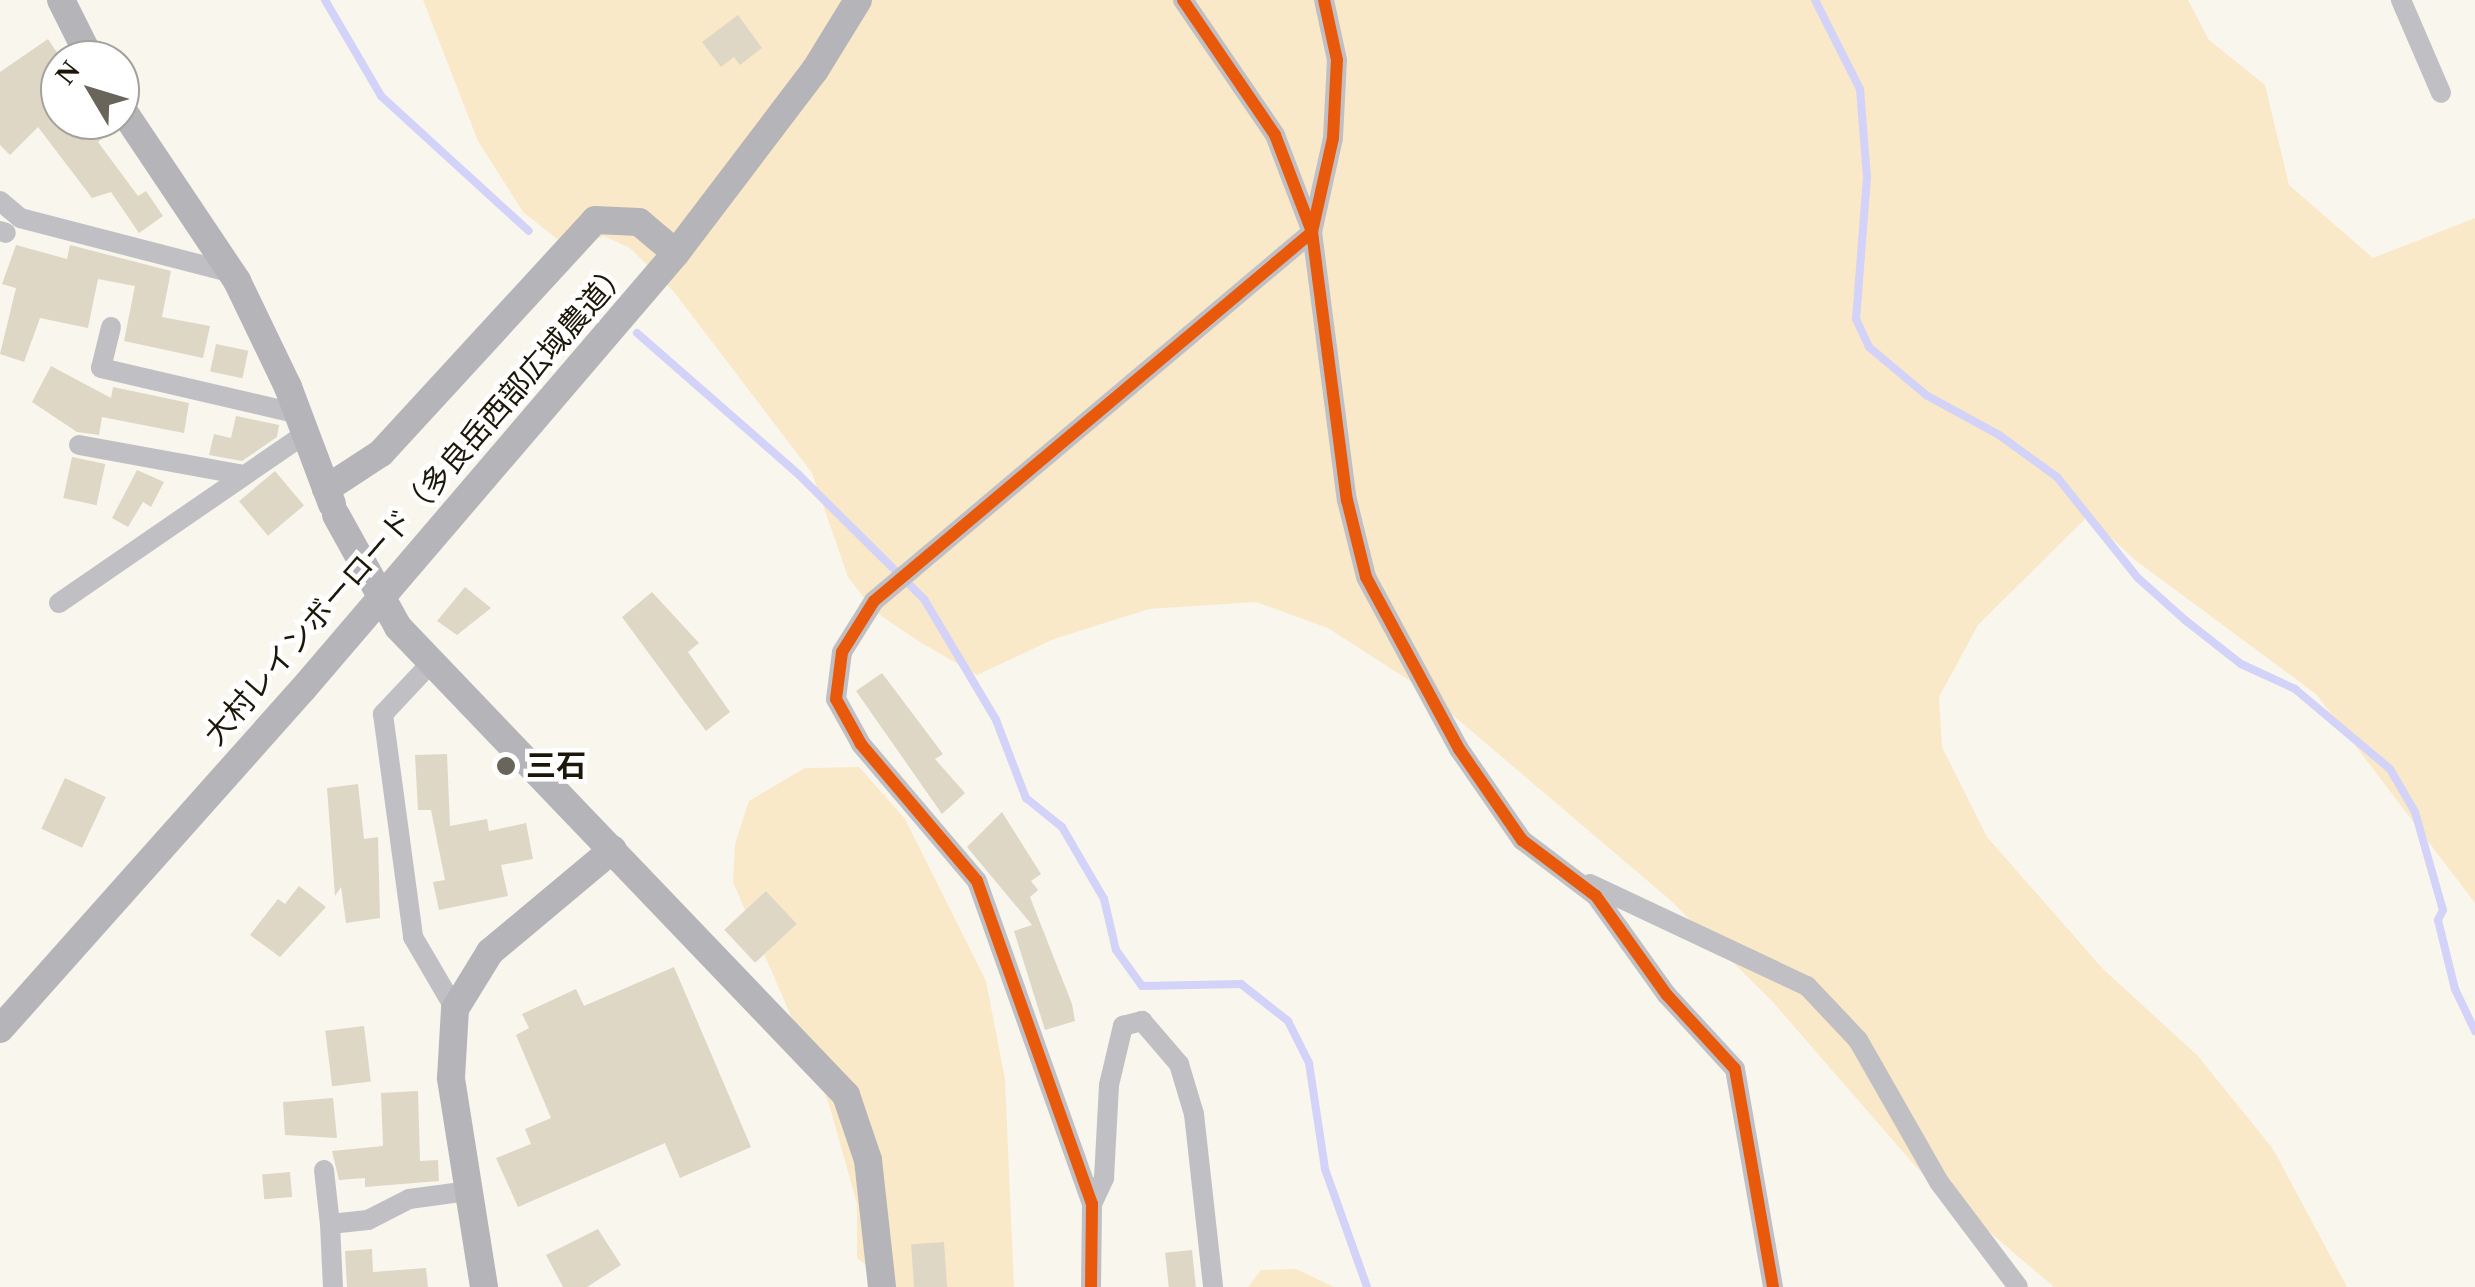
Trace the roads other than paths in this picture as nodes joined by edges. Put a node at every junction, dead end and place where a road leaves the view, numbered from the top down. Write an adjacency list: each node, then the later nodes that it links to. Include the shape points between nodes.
1 (61, 0): 6 (street)
2 (858, 0): 11 (street, 大村レインボーロード（多良岳西部広域農道）, via 816,70)
3 (1183, 0): 10 (street, via 1275,135)
4 (1324, 0): 10 (street, via 1337,60 1333,138)
5 (2401, 0): 7 (street)
6 (80, 40)
7 (2441, 93)
8 (140, 136): 12 (street)
9 (0, 200): 12 (street, via 20,218)
10 (1312, 232): 21 (street, via 1347,500 1366,577 1470,764 1522,840); 26 (street, via 874,600 842,652 836,699 861,744 977,882)
11 (676, 253): 17 (street, via 639,222 595,220); 23 (street, 大村レインボーロード（多良岳西部広域農道）)
12 (232, 273): 14 (street)
13 (111, 326): 14 (street, via 100,368)
14 (302, 424): 16 (street); 17 (street)
15 (79, 445): 16 (street)
16 (244, 476): 18 (street)
17 (331, 502): 19 (street, bridge, via 398,626)
18 (59, 603)
19 (430, 664): 20 (street); 22 (street, via 384,714 413,937)
20 (613, 849): 22 (street, via 490,952); 30 (street, via 846,1095 868,1160)
21 (1565, 873): 33 (street, via 1596,896 1667,995 1735,1069); 34 (street, via 1807,986 1858,1040 1939,1182)
22 (455, 1008): 25 (street, via 451,1078)
23 (0, 1030)
24 (324, 1170): 27 (street)
25 (469, 1191): 27 (street, via 409,1199 368,1220); 29 (street)
26 (1092, 1204): 31 (street); 32 (street, via 1104,1178 1109,1085 1123,1026 1142,1021 1179,1064 1194,1114)
27 (330, 1224): 28 (street)
28 (332, 1287)
29 (484, 1287)
30 (882, 1287)
31 (1091, 1287)
32 (1213, 1287)
33 (1774, 1287)
34 (2018, 1287)

